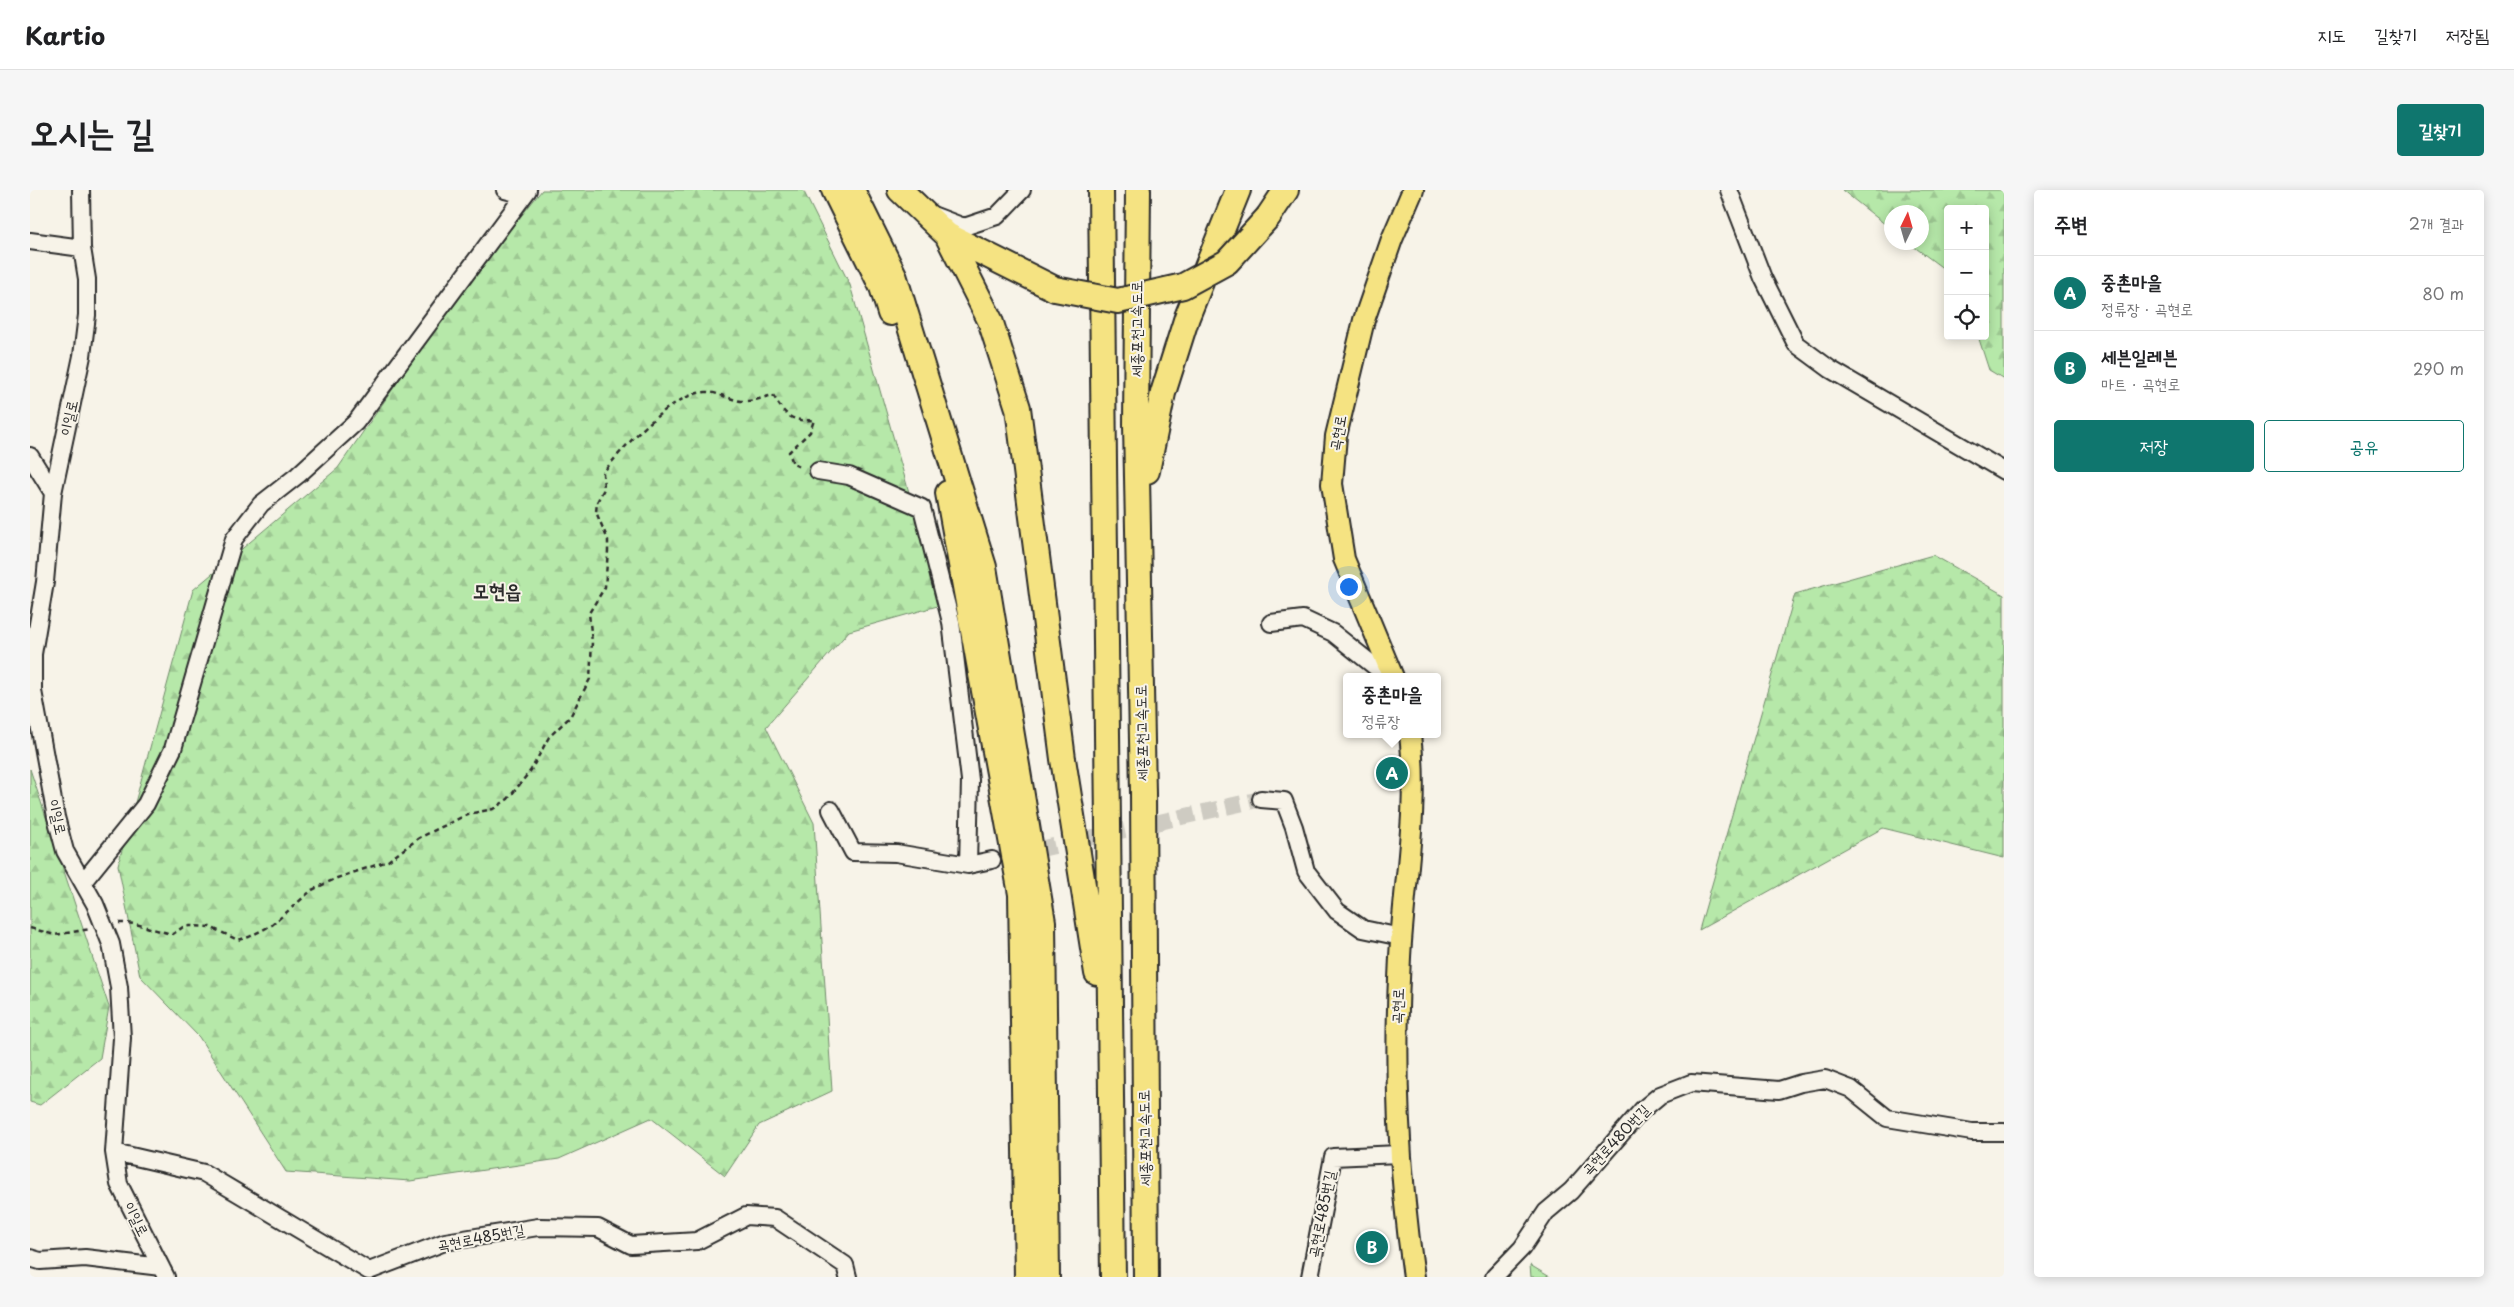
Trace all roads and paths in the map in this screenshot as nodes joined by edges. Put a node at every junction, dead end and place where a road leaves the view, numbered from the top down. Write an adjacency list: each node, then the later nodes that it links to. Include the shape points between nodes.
1 (81, 190): 17 (street, 이일로)
2 (505, 190): 13 (street)
3 (834, 190): 42 (highway, via 882,287 948,492 1020,884)
4 (852, 190): 43 (highway, via 894,275 984,567 1044,922)
5 (900, 190): 14 (highway)
6 (1022, 190): 14 (street, via 997,216 964,227)
7 (1101, 190): 35 (highway)
8 (1138, 190): 22 (highway, 세종포천고속도로, via 1136,424)
9 (1238, 190): 22 (highway, via 1187,317 1163,393 1148,465)
10 (1286, 190): 15 (highway, bridge, via 1268,217 1227,262 1183,286 1118,301 1055,290)
11 (1413, 190): 25 (main road, 곡현로, via 1364,320 1336,436 1332,484 1344,559)
12 (1729, 190): 20 (street, via 1763,278 1796,344 1830,369)
13 (527, 193): 31 (street, via 356,422 261,504 234,539 173,749 146,804)
14 (923, 212): 15 (highway)
15 (947, 235): 35 (highway, via 990,320 1018,408 1063,760)
16 (30, 241): 17 (street)
17 (82, 248): 21 (street, 이일로, via 87,279 82,356)
18 (30, 456): 21 (street)
19 (818, 471): 30 (street, via 849,476 922,508 951,622 970,780); 32 (path, via 793,464 789,452 810,432 814,420 802,421 786,416 773,396 745,402 707,392 693,393 676,402 620,452 603,473 604,488 596,512 608,540 608,551 605,587 589,613 592,642 590,679 570,717 550,737 531,770 508,799 493,809 468,814 427,834 388,861 312,890 272,925 249,937 238,940 210,927 183,927 173,934 157,932 146,925)
20 (2004, 471)
21 (54, 493): 31 (street, 이일로, via 45,582 33,654 33,691 56,817 65,850)
22 (1139, 590): 45 (highway, 세종포천고속도로)
23 (1271, 623): 24 (street, via 1303,619 1333,632)
24 (1383, 673)
25 (1391, 673)
26 (1410, 738): 34 (main road, 곡현로, via 1412,801)
27 (1262, 799): 34 (street, via 1284,801 1306,872 1337,911 1363,929)
28 (831, 810): 30 (street, via 853,852 896,853)
29 (992, 860): 30 (street)
30 (968, 866)
31 (83, 882): 32 (street, 이일로)
32 (104, 925): 33 (path, via 56,936); 37 (street, 이일로, via 119,987 122,1038)
33 (30, 928)
34 (1401, 937): 38 (main road, 곡현로, via 1397,1020)
35 (1110, 1053): 44 (highway)
36 (2004, 1132): 48 (street, 곡현로480번길, via 1972,1132 1887,1118 1851,1089 1825,1079 1778,1090 1691,1083 1660,1095 1642,1110 1546,1212 1522,1248)
37 (114, 1152): 40 (street, 이일로, via 119,1184); 41 (street, 곡현로485번길, via 204,1173 369,1271 444,1242 538,1228 598,1228 631,1245 641,1245 697,1241 746,1216 775,1218 844,1265)
38 (1399, 1154): 46 (street, 곡현로485번길, via 1333,1157); 47 (main road, 곡현로)
39 (30, 1258): 40 (street, via 40,1261 85,1258)
40 (164, 1272)
41 (848, 1277)
42 (1026, 1277)
43 (1047, 1277)
44 (1113, 1277)
45 (1146, 1277)
46 (1310, 1277)
47 (1414, 1277)
48 (1494, 1277)

